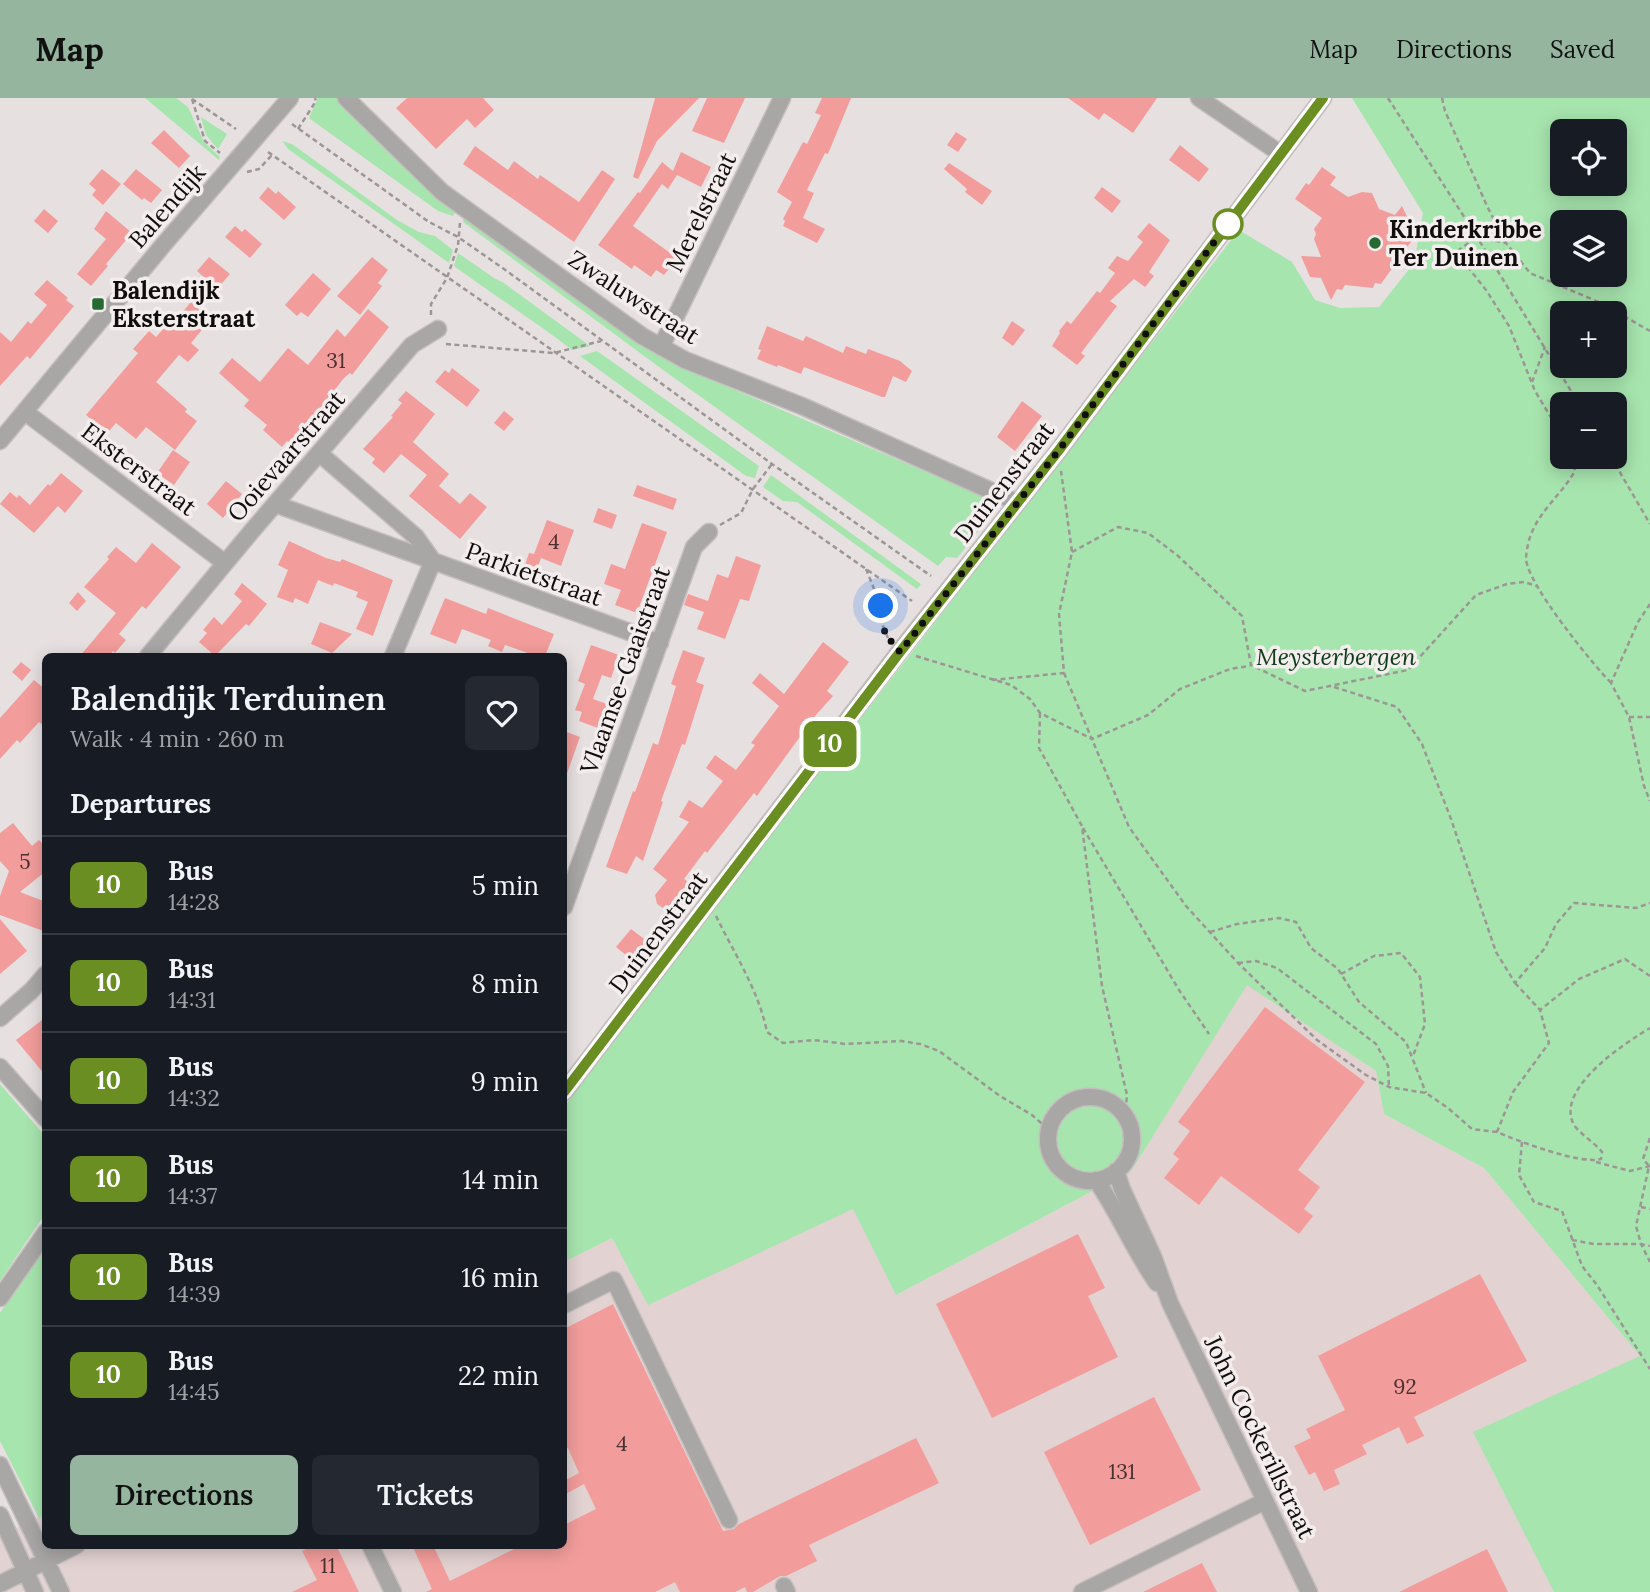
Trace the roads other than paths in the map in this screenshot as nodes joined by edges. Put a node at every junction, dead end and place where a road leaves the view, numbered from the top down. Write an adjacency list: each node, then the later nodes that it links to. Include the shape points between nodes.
1 (290, 98): 9 (street, Balendijk)
2 (346, 98): 8 (street, Zwaluwstraat, via 442,192)
3 (782, 98): 8 (street, Merelstraat)
4 (1199, 98): 6 (street)
5 (1323, 98): 6 (street, Duinenstraat)
6 (1280, 154): 12 (street, Duinenstraat)
7 (436, 330): 11 (street, Ooievaarstraat, via 412,345)
8 (661, 347): 12 (street, Zwaluwstraat)
9 (24, 412): 10 (street, Balendijk); 16 (street, Eksterstraat)
10 (0, 441)
11 (319, 453): 13 (street, Ooievaarstraat); 15 (street, Parkietstraat, via 416,537)
12 (1016, 502): 26 (street, Duinenstraat)
13 (275, 504): 15 (street, Parkietstraat); 16 (street, Ooievaarstraat)
14 (709, 531): 18 (street, Vlaamse-Gaaistraat, via 694,547)
15 (433, 561): 18 (street, Parkietstraat); 21 (street)
16 (225, 563): 17 (street, Ooievaarstraat)
17 (177, 621): 19 (street, Ooievaarstraat); 20 (street, Ooievaarstraat)
18 (660, 643): 22 (street, Vlaamse-Gaaistraat)
19 (150, 653)
20 (166, 653)
21 (394, 653)
22 (567, 899)
23 (42, 979): 24 (street)
24 (0, 1018)
25 (0, 1067): 27 (street)
26 (567, 1088)
27 (42, 1114)
28 (1116, 1171): 29 (street); 29 (street, via 1129,1155 1130,1125 1116,1106 1104,1099 1076,1099 1055,1117 1048,1143 1059,1167 1082,1180); 32 (street, John Cockerillstraat)
29 (1096, 1180): 32 (street, John Cockerillstraat)
30 (42, 1238): 31 (street)
31 (0, 1298)
32 (1170, 1303): 35 (street, John Cockerillstraat)
33 (567, 1304): 37 (street, via 614,1280)
34 (0, 1465): 40 (street)
35 (1265, 1501): 46 (street); 47 (street, John Cockerillstraat)
36 (0, 1515): 41 (street)
37 (729, 1520)
38 (69, 1549): 40 (street)
39 (372, 1549): 45 (street)
40 (46, 1561): 41 (street); 44 (street)
41 (25, 1571): 42 (street); 43 (street)
42 (0, 1584)
43 (36, 1592)
44 (61, 1592)
45 (393, 1592)
46 (1082, 1592)
47 (1309, 1592)

